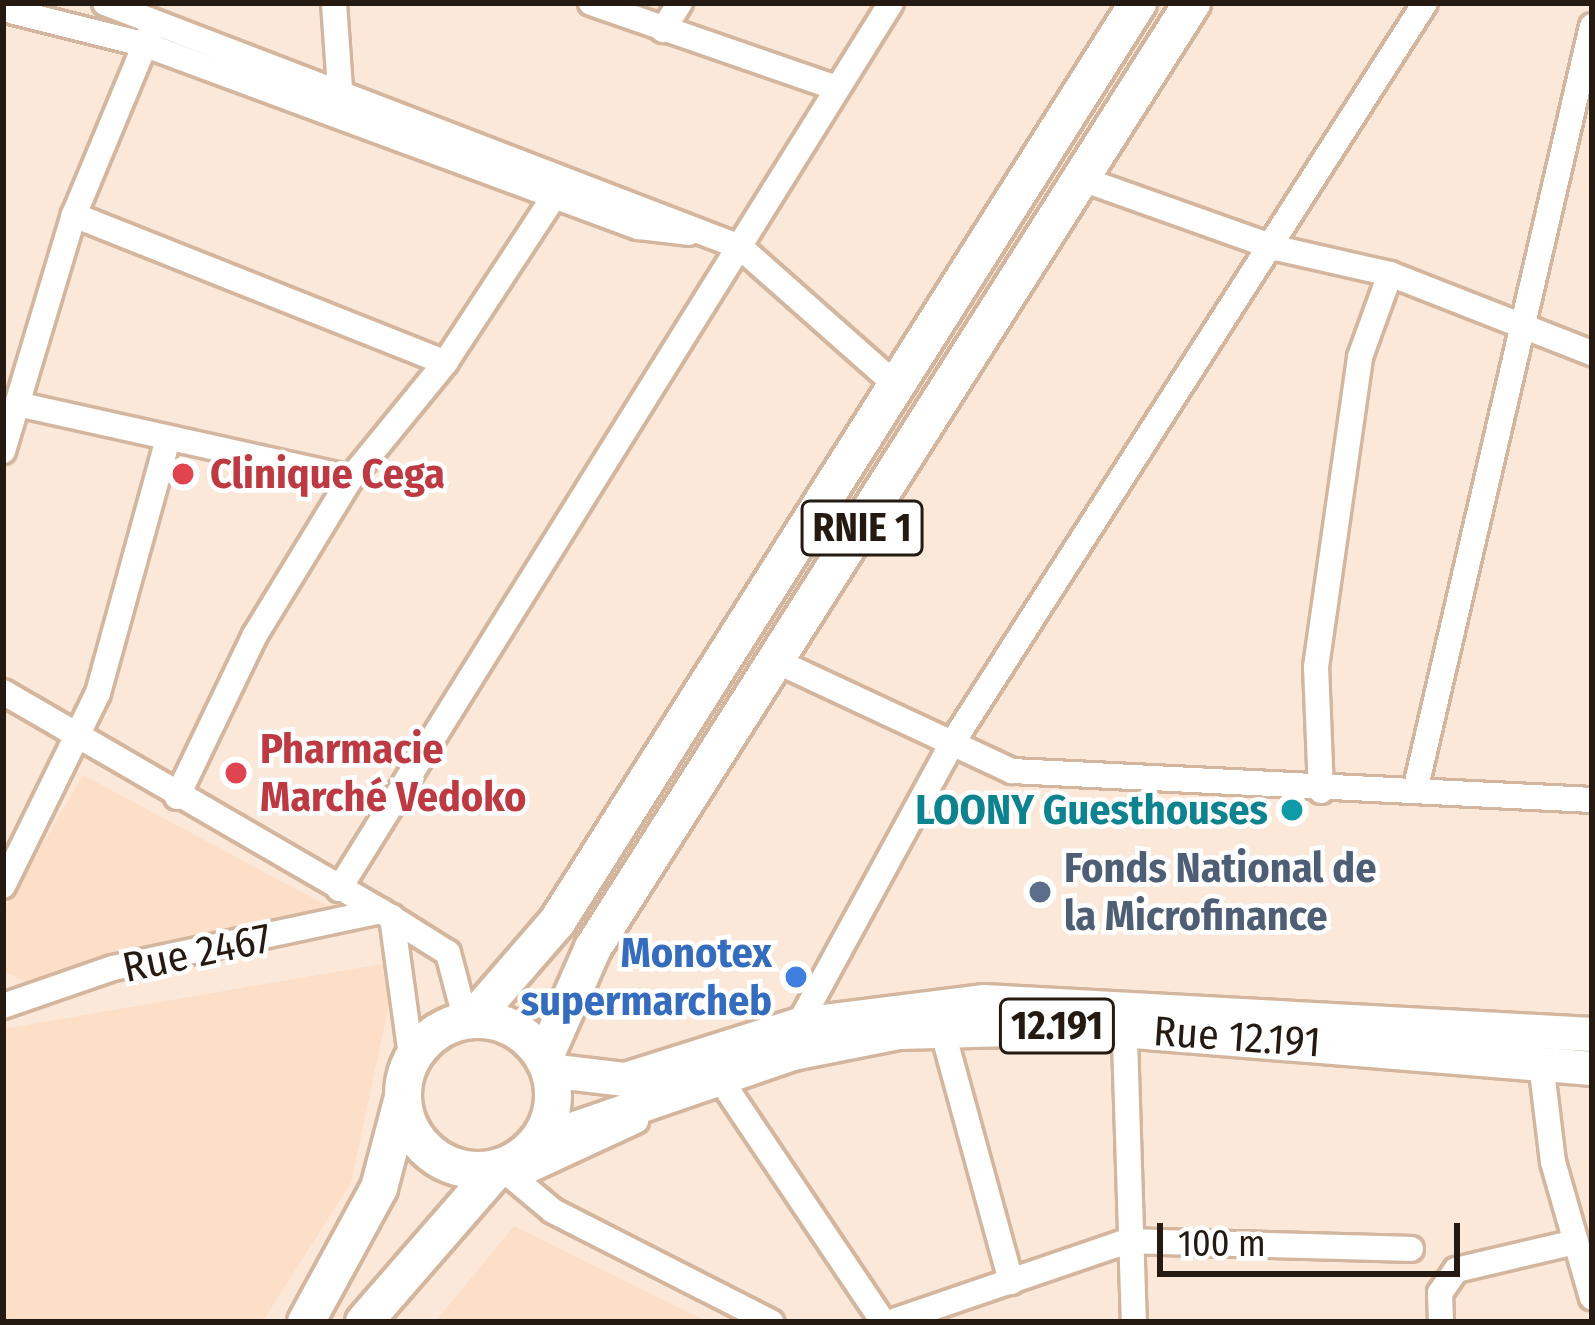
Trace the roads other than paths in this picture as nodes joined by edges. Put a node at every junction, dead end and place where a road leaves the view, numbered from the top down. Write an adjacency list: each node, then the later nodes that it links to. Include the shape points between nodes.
1 (105, 3): 10 (street)
2 (334, 3): 15 (street)
3 (591, 3): 12 (street)
4 (680, 3): 12 (street)
5 (892, 3): 14 (street)
6 (1138, 3): 26 (highway, RNIE 1)
7 (1192, 3): 16 (highway, RNIE 1)
8 (1425, 3): 21 (street)
9 (3, 9): 13 (street)
10 (153, 9): 13 (street); 15 (street)
11 (1592, 26): 23 (street)
12 (663, 30): 14 (street)
13 (146, 46): 17 (street); 18 (street)
14 (837, 88): 20 (street)
15 (340, 89): 19 (street)
16 (1082, 178): 21 (street); 31 (highway, RNIE 1)
17 (553, 198): 19 (street); 25 (street)
18 (74, 215): 25 (street); 27 (street)
19 (711, 236): 20 (street)
20 (740, 247): 26 (street); 40 (street)
21 (1276, 248): 22 (street); 34 (street)
22 (1390, 274): 23 (street); 35 (street, via 1360,357 1316,667)
23 (1515, 332): 24 (street); 36 (street)
24 (1592, 353)
25 (445, 363): 30 (street)
26 (897, 386): 43 (highway, RNIE 1, via 557,922)
27 (17, 404): 28 (street); 29 (street)
28 (168, 438): 30 (street); 33 (street)
29 (3, 451)
30 (351, 478): 37 (street, via 255,634)
31 (778, 662): 34 (street); 50 (highway, RNIE 1, via 592,948)
32 (3, 692): 33 (street)
33 (77, 736): 37 (street); 39 (street)
34 (951, 745): 35 (street, via 1069,778); 44 (street)
35 (1322, 791): 36 (street)
36 (1415, 791): 38 (street)
37 (177, 797): 40 (street)
38 (1592, 800)
39 (3, 886)
40 (339, 889): 41 (street)
41 (386, 914): 42 (street, Rue 2467, via 113,968); 43 (street, via 448,953); 52 (street)
42 (3, 1006)
43 (469, 1021): 50 (highway, via 514,1029); 52 (highway, RNIE 1)
44 (799, 1024): 45 (main road, Rue 12.191, via 983,1001); 50 (main road, Rue 12.191, via 625,1079)
45 (1592, 1034)
46 (1190, 1036): 48 (street); 49 (main road, Rue 12.191 / 12.191); 54 (main road, Rue 12.191 / 12.191, via 1023,1025 877,1036 792,1053)
47 (945, 1040): 48 (street); 53 (street, via 833,1055); 59 (street)
48 (1125, 1040): 56 (street)
49 (1541, 1063): 51 (main road, Rue 12.191 / 12.191); 57 (street, via 1540,1103)
50 (546, 1065): 54 (highway, RNIE 1, via 552,1106)
51 (1592, 1068)
52 (408, 1078): 55 (highway, via 431,1154); 61 (highway, via 379,1188)
53 (726, 1088): 55 (street); 64 (street)
54 (537, 1141): 55 (highway)
55 (508, 1172): 62 (highway); 63 (street, via 553,1211)
56 (1128, 1241): 58 (street); 59 (street); 65 (street)
57 (1575, 1242): 60 (street); 66 (street, via 1456,1270 1440,1292)
58 (1411, 1249)
59 (1011, 1282): 64 (street)
60 (1592, 1298)
61 (305, 1322)
62 (364, 1322)
63 (771, 1322)
64 (887, 1322)
65 (1134, 1322)
66 (1441, 1322)

